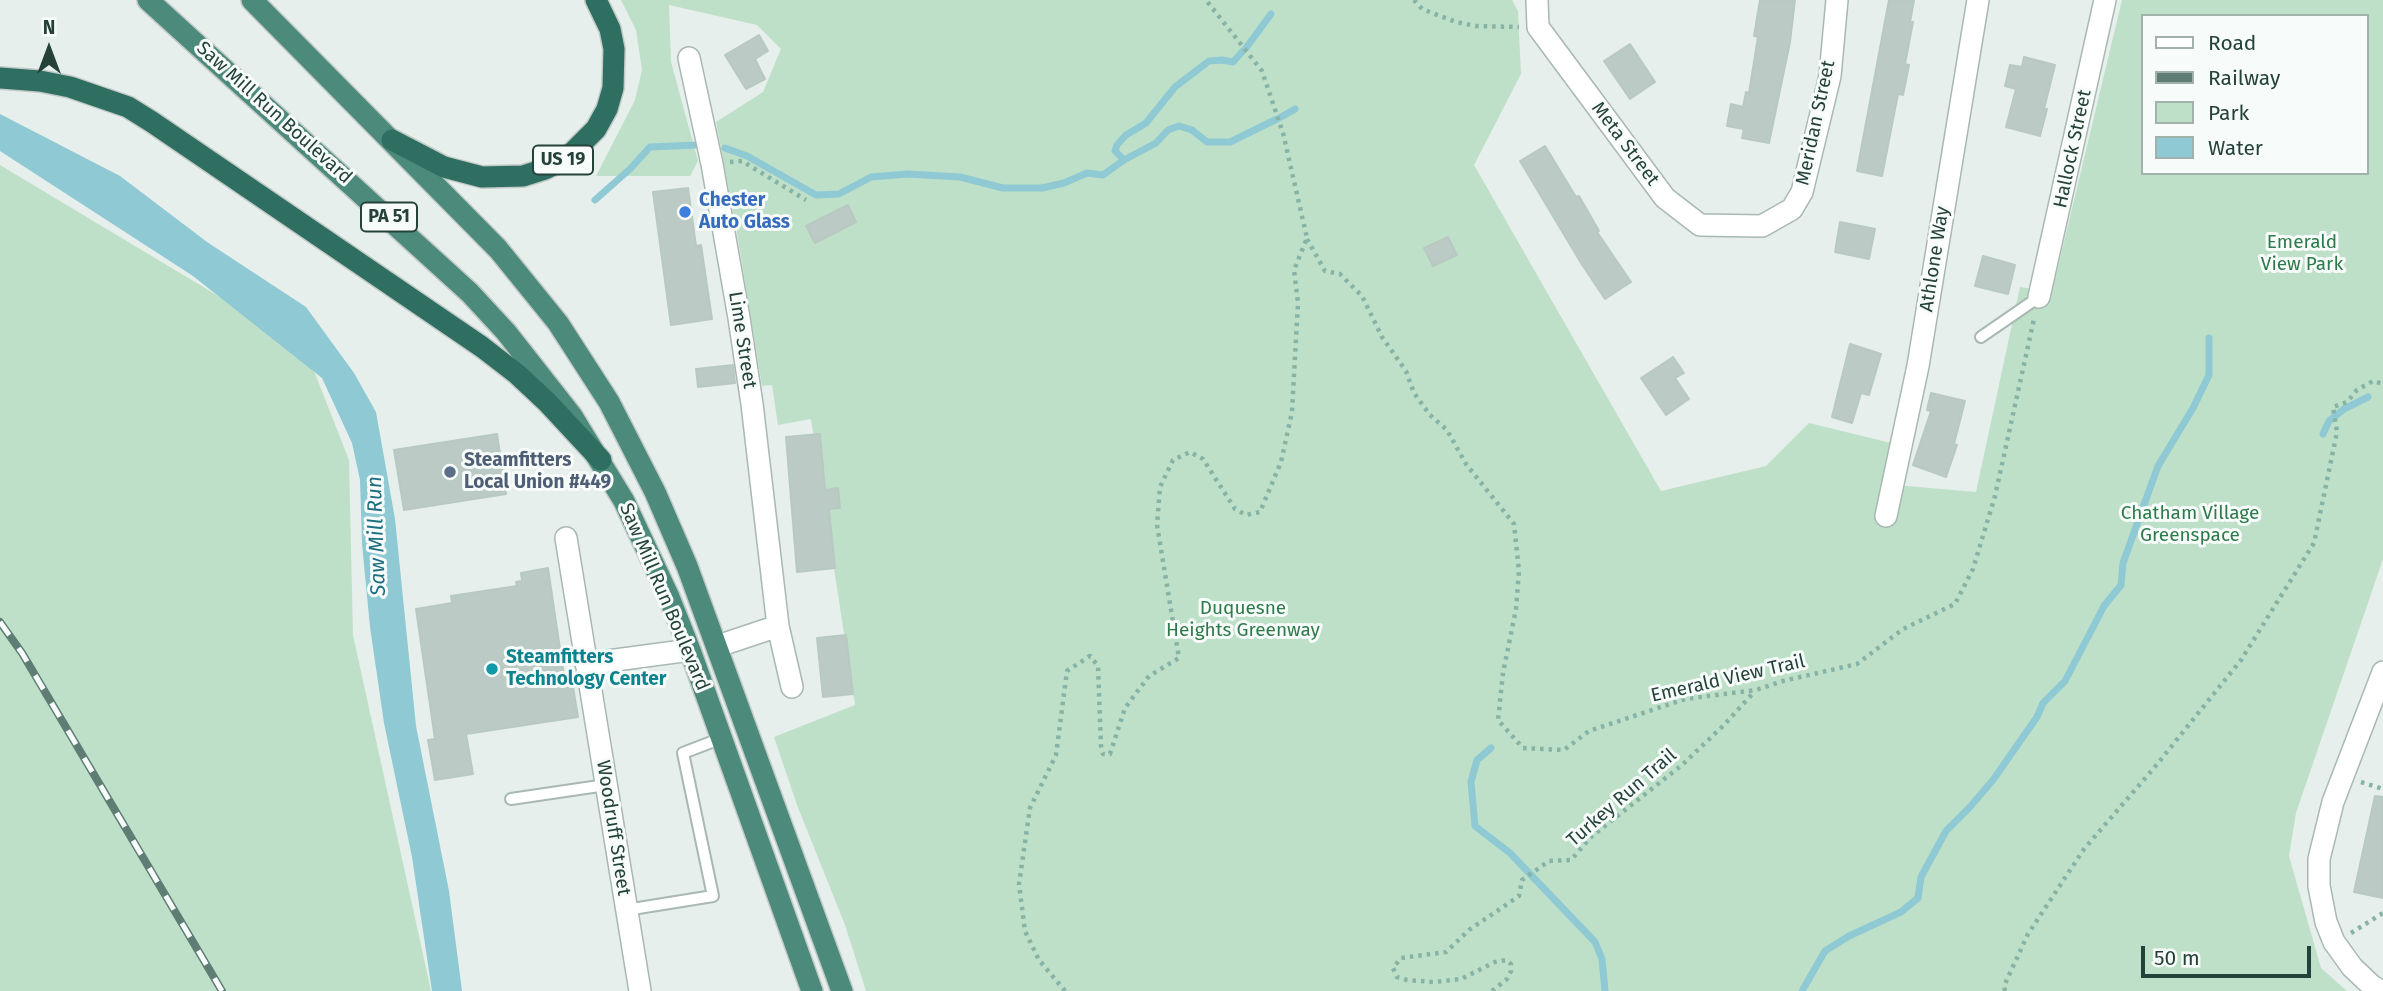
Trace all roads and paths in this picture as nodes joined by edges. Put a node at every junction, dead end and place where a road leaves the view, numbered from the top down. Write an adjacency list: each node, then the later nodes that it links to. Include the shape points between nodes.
1 (148, 0): 21 (highway, Saw Mill Run Boulevard / PA 51, via 470,293 540,373)
2 (252, 0): 13 (highway, Saw Mill Run Boulevard / US 19)
3 (596, 0): 13 (highway, US 19, via 614,49 613,88 596,129 566,159 523,176 482,177 444,167)
4 (1206, 0): 17 (path, Emerald View Trail, via 1262,71 1283,133)
5 (1414, 0): 10 (path, via 1422,9 1456,22)
6 (1537, 0): 10 (street)
7 (1837, 0): 16 (street, Meridan Street, via 1830,76 1802,192 1792,209)
8 (1978, 0): 22 (street, Athlone Way, via 1918,366)
9 (2105, 0): 18 (street, Hallock Street)
10 (1538, 27): 16 (street, Meta Street, via 1665,198 1700,225)
11 (689, 58): 14 (street, Lime Street)
12 (0, 78): 21 (highway, via 70,87 128,107 152,122 517,374)
13 (392, 140): 25 (highway, Saw Mill Run Boulevard, via 498,248 583,360 654,492)
14 (712, 164): 15 (path, via 742,161); 24 (street, Lime Street, via 752,404)
15 (806, 200)
16 (1762, 226)
17 (1307, 238): 30 (path, Emerald View Trail, via 1325,271 1340,274 1362,296 1414,393 1447,430 1466,464 1514,524 1519,571 1516,609 1498,720 1523,748 1564,750 1588,731 1685,699); 40 (path, via 1294,270 1292,412 1281,461 1260,512 1246,515 1235,509 1203,459 1190,452 1173,460 1160,487 1157,525 1179,658 1149,676 1125,708 1110,754 1103,754 1101,746 1098,666 1090,656 1067,671 1056,755 1030,808 1018,884 1026,931 1039,960)
18 (2039, 298): 19 (lane); 30 (path, Emerald View Trail, via 1995,496 1973,569 1955,604 1903,629 1857,664)
19 (1980, 337)
20 (2383, 384): 42 (path, via 2373,381 2333,407 2337,432 2314,543 2241,660 2084,849 2028,934)
21 (601, 460): 26 (highway, Saw Mill Run Boulevard, via 646,545)
22 (1886, 516)
23 (566, 538): 27 (street, Woodruff Street)
24 (778, 626): 25 (street); 29 (street, Lime Street)
25 (718, 646): 39 (highway, Saw Mill Run Boulevard)
26 (691, 650): 27 (street); 31 (highway, Saw Mill Run Boulevard)
27 (586, 664): 32 (street, Woodruff Street)
28 (2383, 672): 36 (street, via 2333,802 2319,859 2319,886)
29 (792, 687)
30 (1756, 690): 41 (path, Turkey Run Trail, via 1682,765 1591,837 1571,860 1549,861 1522,880 1519,896 1446,952 1401,958 1393,968 1397,977 1434,982 1461,979 1506,960 1511,971)
31 (722, 738): 34 (lane, via 683,753 713,896); 38 (highway, Saw Mill Run Boulevard)
32 (606, 785): 33 (lane); 34 (street, Woodruff Street)
33 (511, 799)
34 (626, 910): 37 (street, Woodruff Street)
35 (2383, 913): 36 (path)
36 (2334, 942): 43 (street, via 2352,967)
37 (639, 991)
38 (811, 991)
39 (842, 991)
40 (1065, 991)
41 (1492, 991)
42 (2005, 991)
43 (2381, 991)

